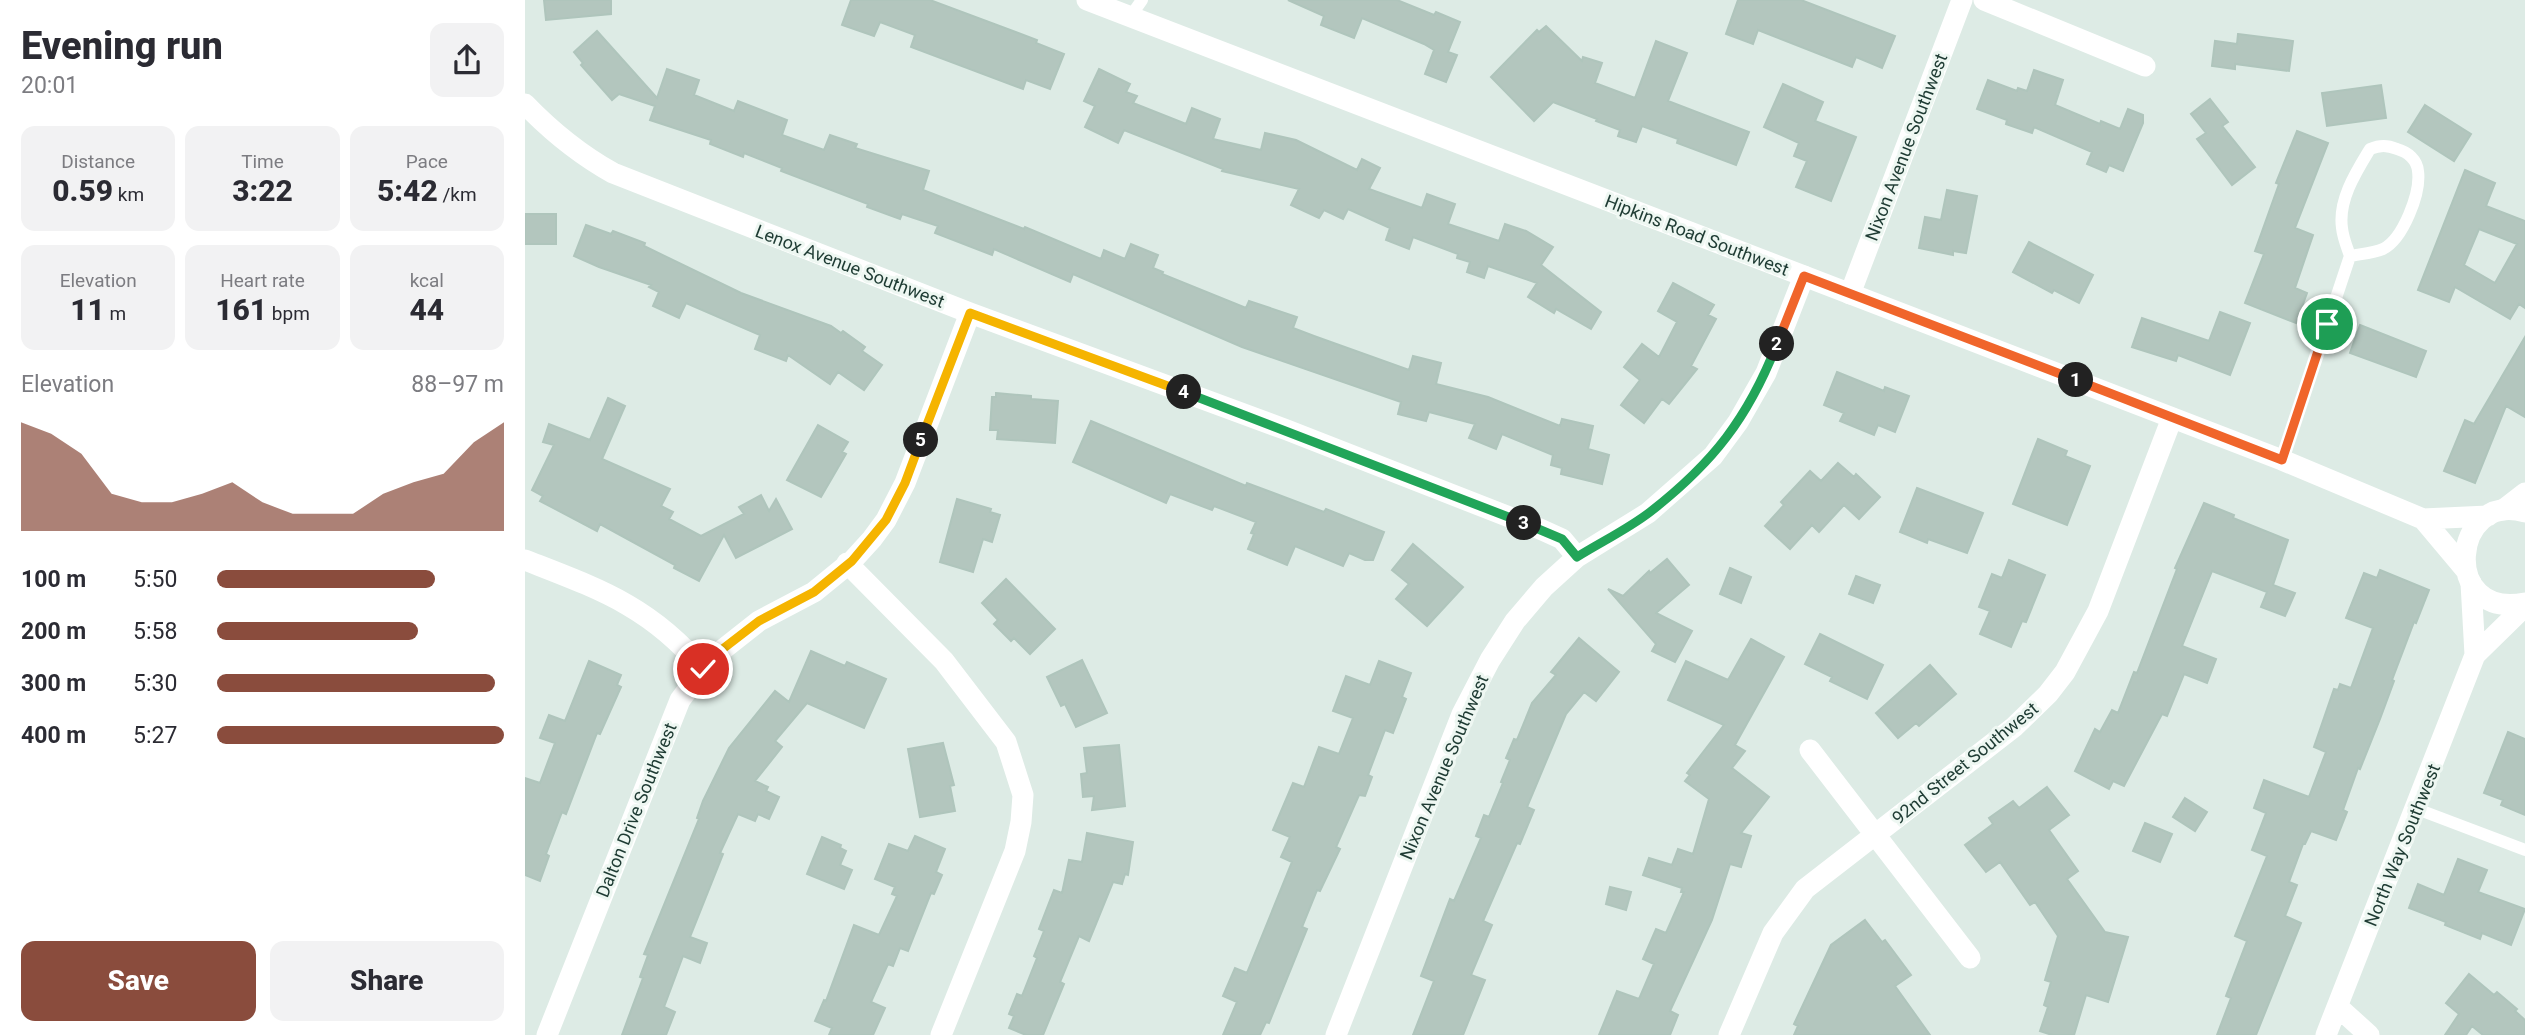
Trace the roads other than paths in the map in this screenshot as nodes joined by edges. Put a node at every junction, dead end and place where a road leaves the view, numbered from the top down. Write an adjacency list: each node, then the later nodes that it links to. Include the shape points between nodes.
1 (1087, 0): 4 (street, Hipkins Road Southwest)
2 (1962, 0): 9 (street, Nixon Avenue Southwest)
3 (1985, 0): 5 (street)
4 (1136, 8): 8 (street, Hipkins Road Southwest)
5 (2145, 66)
6 (525, 104): 10 (street, Lenox Avenue Southwest, via 553,133 613,173)
7 (2350, 256): 7 (lane, via 2342,228 2342,206 2350,185 2370,149 2380,145 2402,150 2418,169 2409,214 2383,249); 12 (lane)
8 (1804, 276): 9 (street, Hipkins Road Southwest); 17 (street, Nixon Avenue Southwest, via 1766,373 1713,456 1648,513)
9 (1850, 294): 11 (street, Hipkins Road Southwest)
10 (970, 313): 17 (street, Lenox Avenue Southwest, via 1540,529 1562,539); 19 (street, Dalton Drive Southwest, via 905,483 886,520)
11 (2172, 418): 12 (street, Hipkins Road Southwest); 26 (street, 92nd Street Southwest, via 2098,611 2064,672 2014,727)
12 (2282, 460): 16 (street, Hipkins Road Southwest)
13 (2525, 493): 15 (street)
14 (2525, 512): 15 (street, Hipkins Road Southwest)
15 (2495, 513): 16 (street, Hipkins Road Southwest); 20 (street, North Way Southwest, via 2476,525 2467,538)
16 (2423, 519): 20 (street, Hipkins Road Southwest)
17 (1577, 557): 32 (street, Nixon Avenue Southwest, via 1515,621 1473,692)
18 (525, 560): 23 (street, via 636,609 682,644)
19 (847, 563): 23 (street, Dalton Drive Southwest, via 814,592 759,621); 31 (street, via 944,661 984,711 1006,742 1023,795 1015,851)
20 (2468, 576): 21 (street, Hipkins Road Southwest, via 2482,596 2496,603); 22 (street, North Way Southwest)
21 (2525, 605): 22 (street, North Way Southwest)
22 (2476, 655): 25 (street, North Way Southwest)
23 (703, 669): 30 (street, Dalton Drive Southwest, via 680,700)
24 (1810, 750): 26 (street)
25 (2417, 809): 27 (lane); 29 (street, North Way Southwest)
26 (1876, 835): 28 (street); 33 (street, 92nd Street Southwest, via 1805,889 1773,933)
27 (2525, 850)
28 (1970, 958)
29 (2338, 1007): 34 (street, North Way Southwest); 35 (street)
30 (547, 1035)
31 (941, 1035)
32 (1336, 1035)
33 (1729, 1035)
34 (2326, 1035)
35 (2369, 1035)

